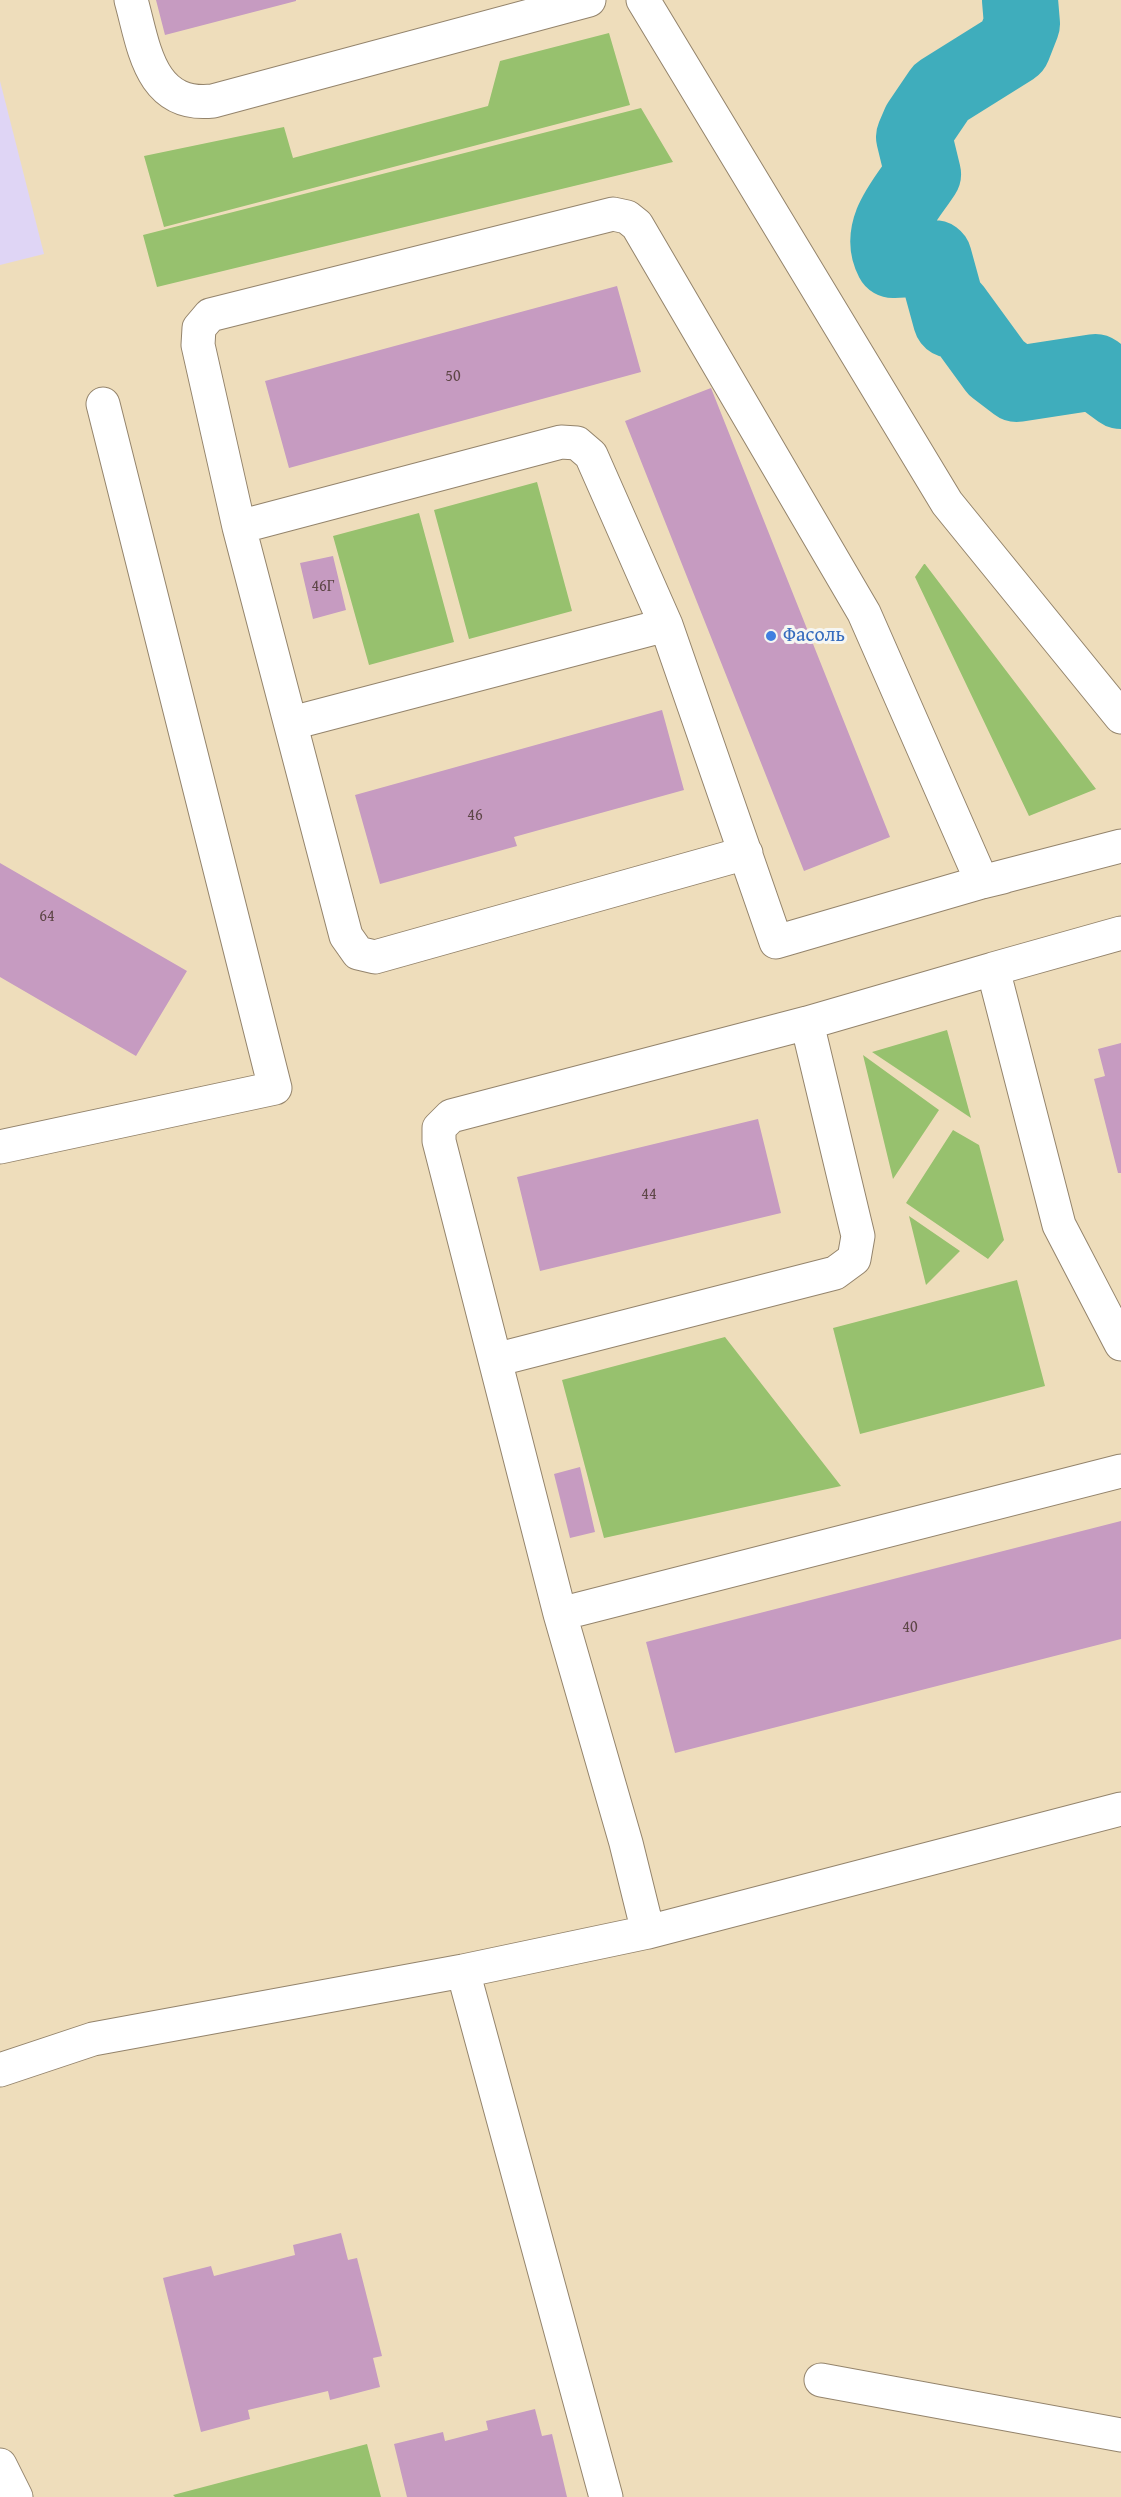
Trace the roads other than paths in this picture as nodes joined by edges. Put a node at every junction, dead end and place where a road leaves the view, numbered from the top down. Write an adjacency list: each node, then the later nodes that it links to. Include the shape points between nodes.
1 (131, 0): 4 (street, via 155,78 164,87 198,103)
2 (589, 0): 4 (street)
3 (643, 0): 8 (street, via 947,503)
4 (495, 13)
5 (104, 404): 16 (street, via 275,1088)
6 (239, 527): 7 (street, via 561,442 577,443 591,455); 9 (street); 12 (street, via 198,345 199,328 210,315 613,214 627,217 637,225 864,613)
7 (666, 625): 9 (street); 11 (street)
8 (1121, 717)
9 (292, 723): 11 (street, via 346,936 358,953 375,957)
10 (1121, 846): 12 (street)
11 (746, 853): 12 (street, via 776,942)
12 (982, 882)
13 (1121, 933): 14 (street)
14 (993, 969): 15 (street); 17 (street, via 1059,1225)
15 (807, 1023): 18 (street, via 858,1236 854,1259 835,1273); 18 (street, via 451,1116 439,1128)
16 (0, 1147)
17 (1121, 1344)
18 (495, 1360): 20 (street)
19 (1121, 1471): 20 (street)
20 (560, 1614): 22 (street)
21 (1121, 1809): 22 (street)
22 (648, 1932): 23 (street)
23 (463, 1971): 24 (street, via 93,2039); 29 (street)
24 (0, 2070)
25 (821, 2380): 26 (street)
26 (1121, 2435)
27 (0, 2465): 28 (street)
28 (16, 2497)
29 (606, 2497)

